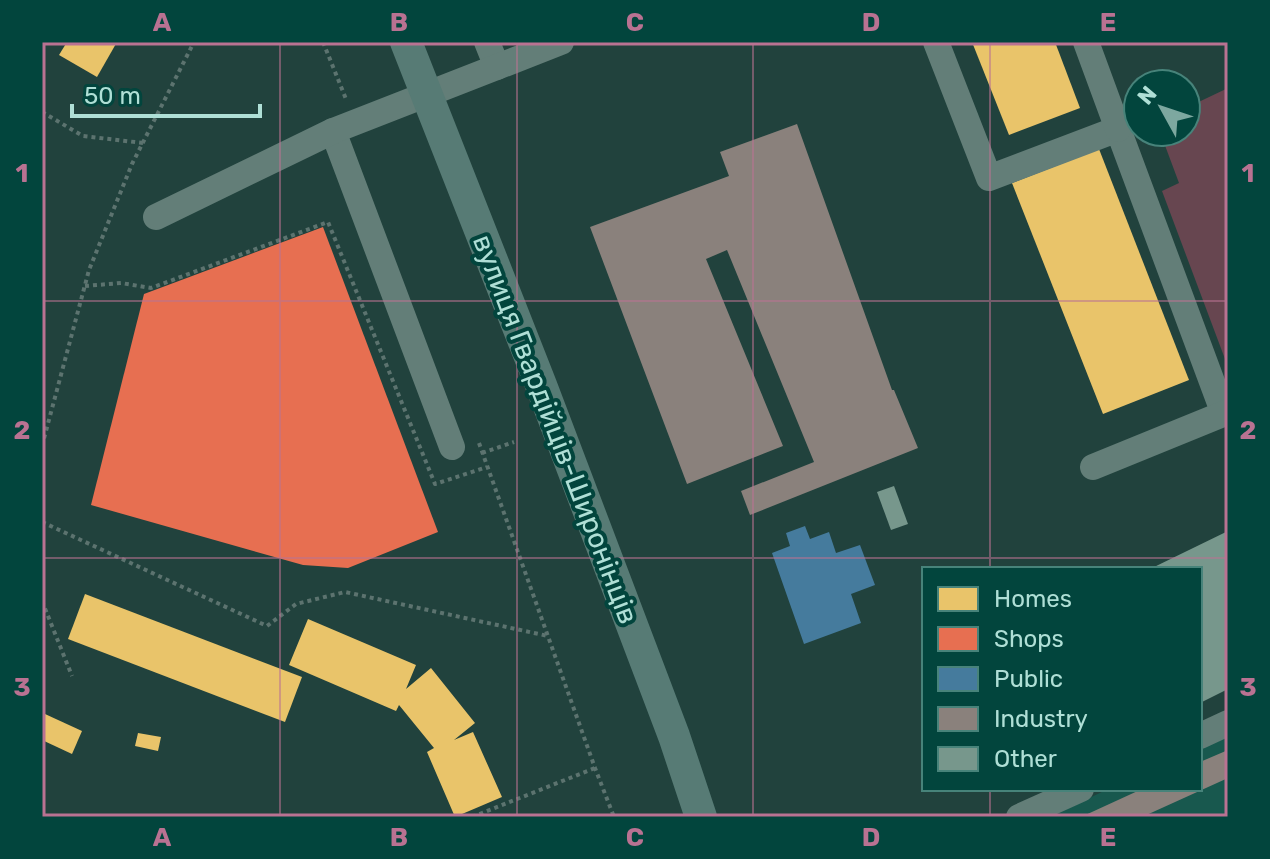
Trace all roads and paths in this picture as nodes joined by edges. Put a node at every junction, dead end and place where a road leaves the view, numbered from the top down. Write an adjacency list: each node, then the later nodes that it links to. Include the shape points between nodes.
1 (194, 42): 13 (path)
2 (323, 42): 11 (path)
3 (406, 42): 9 (main road, вулиця Гвардійців-Широнінців)
4 (487, 42): 8 (street)
5 (561, 42): 8 (street)
6 (936, 42): 12 (street, via 989,178)
7 (1086, 42): 12 (street)
8 (497, 67): 9 (street)
9 (427, 94): 11 (street); 32 (main road, вулиця Гвардійців-Широнінців)
10 (42, 112): 13 (path, via 83,136)
11 (344, 126): 14 (street); 19 (street)
12 (1118, 129): 16 (street)
13 (143, 143): 15 (path)
14 (156, 217)
15 (85, 286): 18 (path); 20 (path, via 121,283 151,288 328,222 435,484)
16 (1226, 413): 21 (street)
17 (514, 442): 20 (path, via 481,450)
18 (42, 446)
19 (452, 447)
20 (487, 467): 24 (path)
21 (1093, 467)
22 (42, 522): 24 (path, via 267,626 296,604 345,592)
23 (42, 601): 25 (path)
24 (548, 636): 28 (path)
25 (72, 676)
26 (1228, 723): 27 (street)
27 (1202, 735)
28 (595, 768): 30 (path); 31 (path)
29 (1077, 791): 33 (street)
30 (472, 817)
31 (614, 817)
32 (701, 817)
33 (1019, 817)

